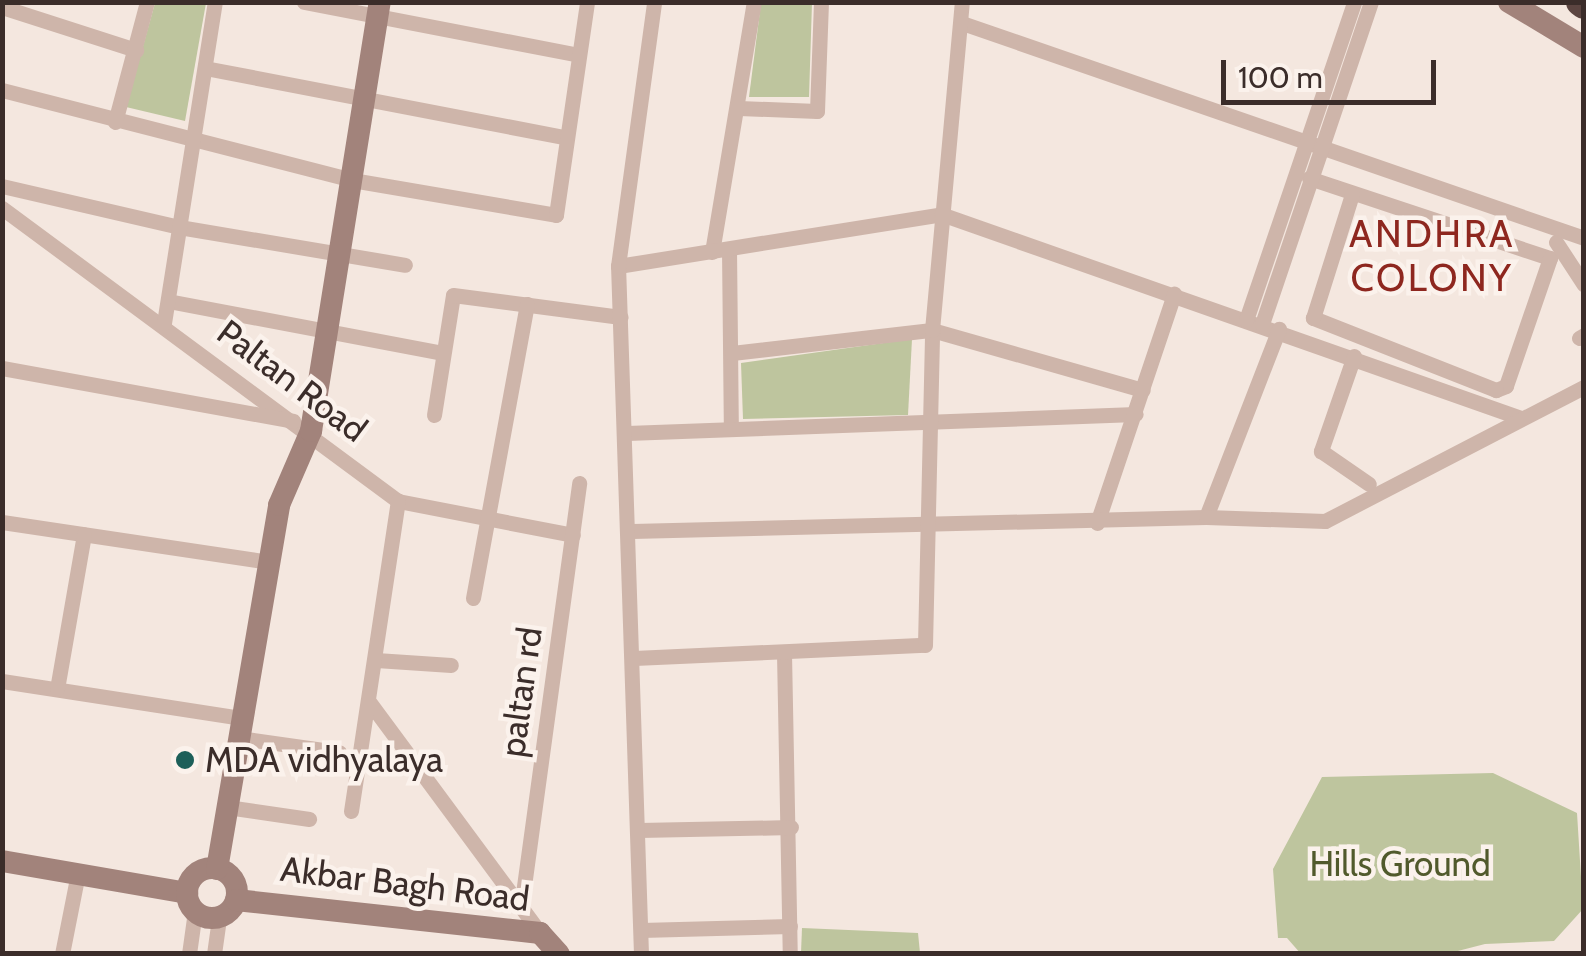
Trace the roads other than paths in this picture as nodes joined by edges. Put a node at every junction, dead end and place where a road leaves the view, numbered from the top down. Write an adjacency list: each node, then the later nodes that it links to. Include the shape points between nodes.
1 (146, 2): 16 (street)
2 (215, 2): 18 (street)
3 (304, 2): 13 (street)
4 (587, 2): 17 (street)
5 (654, 2): 40 (street)
6 (754, 2): 21 (street)
7 (820, 2): 21 (street, via 817,111)
8 (962, 2): 14 (street)
9 (1354, 2): 24 (street)
10 (1371, 2): 24 (street)
11 (1508, 2): 15 (street)
12 (2, 7): 16 (street)
13 (378, 10): 17 (street); 20 (street)
14 (962, 23): 24 (street); 31 (street)
15 (1584, 47)
16 (136, 50): 22 (street)
17 (578, 55): 23 (street)
18 (206, 68): 20 (street); 25 (street)
19 (2, 90): 22 (street)
20 (366, 100): 23 (street); 27 (street)
21 (738, 108): 36 (street)
22 (114, 122): 25 (street)
23 (565, 138): 27 (street, via 556,214)
24 (1314, 140): 26 (street); 33 (street); 46 (street)
25 (194, 143): 27 (street); 32 (street)
26 (1309, 178): 29 (street); 46 (street)
27 (352, 180): 37 (street)
28 (2, 186): 32 (street)
29 (1352, 194): 38 (street); 38 (street, via 1313,318 1496,390 1512,380)
30 (2, 208): 47 (street, Paltan Road)
31 (942, 214): 35 (street); 42 (street); 49 (street)
32 (179, 227): 37 (street); 43 (street)
33 (1559, 236): 34 (street); 38 (street); 41 (street)
34 (1584, 238)
35 (730, 249): 36 (street); 52 (street)
36 (712, 252): 40 (street)
37 (339, 256): 39 (street); 50 (street)
38 (1550, 258)
39 (405, 265)
40 (618, 266): 45 (street)
41 (1584, 284)
42 (1174, 294): 46 (street); 56 (street)
43 (168, 301): 47 (street); 50 (street)
44 (528, 304): 45 (street); 51 (street, via 453,295); 67 (street)
45 (621, 318): 63 (street)
46 (1254, 322): 48 (street)
47 (164, 323): 61 (street, Paltan Road)
48 (1279, 329): 53 (street); 68 (street)
49 (932, 330): 52 (street); 56 (street); 60 (street)
50 (328, 336): 51 (street); 61 (street)
51 (442, 353): 58 (street)
52 (732, 353): 62 (street)
53 (1354, 356): 59 (street); 65 (street, via 1321,451)
54 (2, 368): 61 (street)
55 (1584, 387): 59 (street)
56 (1144, 390): 57 (street)
57 (1136, 414): 60 (street); 70 (street)
58 (434, 415)
59 (1521, 418): 68 (street, via 1326,521)
60 (929, 420): 62 (street); 71 (street)
61 (304, 425): 66 (street, Paltan Road); 75 (street)
62 (731, 426): 63 (street)
63 (627, 433): 72 (street)
64 (579, 483): 74 (street, paltan rd)
65 (1368, 484)
66 (398, 501): 67 (street, Paltan Road); 79 (street)
67 (485, 517): 74 (street, Paltan Road); 76 (street)
68 (1206, 517): 70 (street)
69 (2, 522): 73 (street)
70 (1097, 523): 71 (street)
71 (927, 528): 72 (street); 77 (street, via 924,645)
72 (632, 532): 78 (street)
73 (84, 534): 75 (street); 82 (street)
74 (573, 535): 96 (street, paltan rd)
75 (269, 562): 84 (street)
76 (473, 598)
77 (784, 653): 78 (street); 89 (street)
78 (634, 658): 90 (street)
79 (376, 660): 80 (street); 83 (street)
80 (451, 665)
81 (2, 681): 82 (street)
82 (57, 690): 84 (street)
83 (370, 703): 87 (street); 96 (street)
84 (240, 728): 85 (street); 86 (street)
85 (339, 752)
86 (227, 807): 88 (street); 92 (street)
87 (351, 811)
88 (309, 819)
89 (791, 827): 90 (street); 98 (street)
90 (639, 830): 99 (street)
91 (2, 862): 93 (street)
92 (217, 869): 94 (street, Akbar Bagh Road, via 231,877); 95 (street, via 196,874)
93 (78, 873): 95 (street); 101 (street)
94 (236, 900): 97 (street, Akbar Bagh Road); 100 (street, Akbar Bagh Road)
95 (191, 902): 97 (street); 102 (street)
96 (521, 908): 100 (street)
97 (219, 916): 103 (street)
98 (790, 926): 99 (street); 105 (street)
99 (641, 930): 104 (street)
100 (548, 946)
101 (62, 954)
102 (189, 954)
103 (214, 954)
104 (641, 954)
105 (790, 954)

